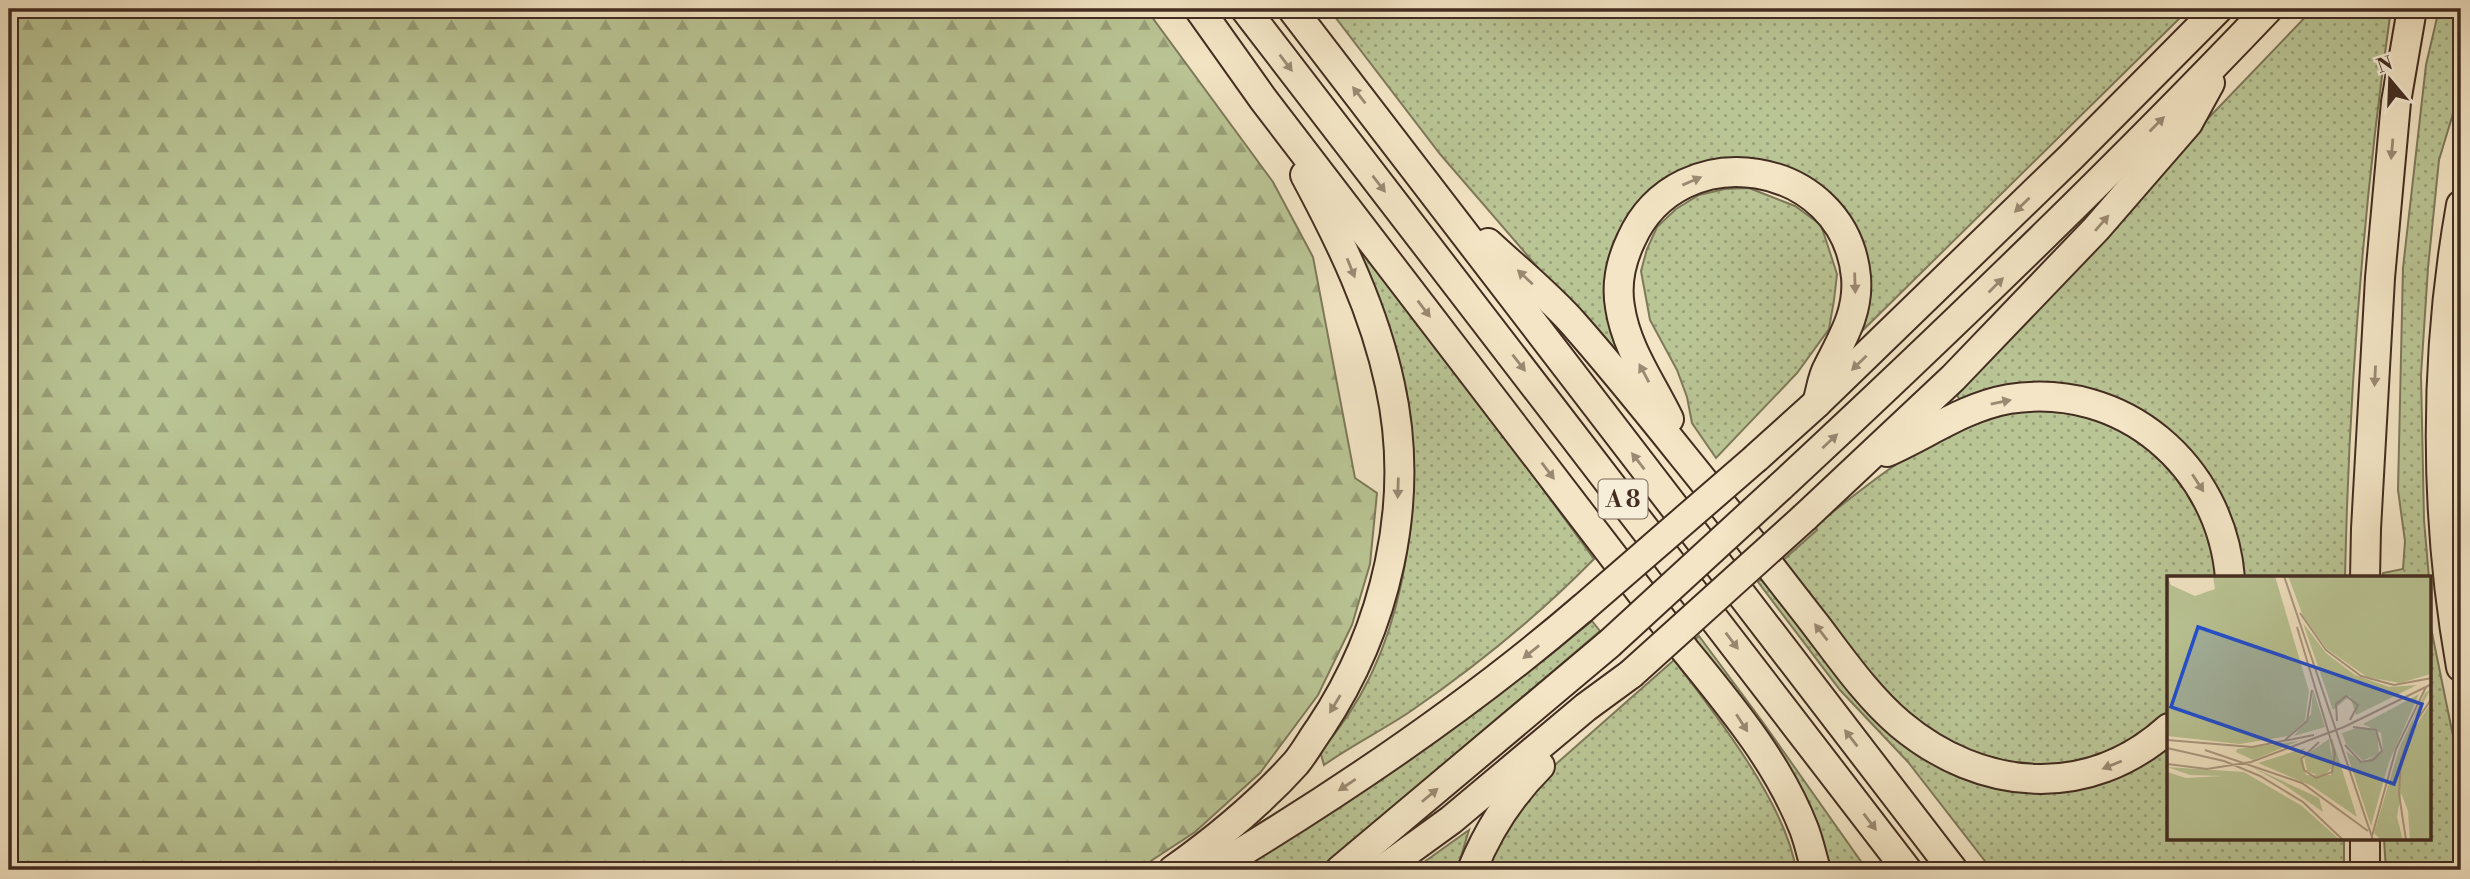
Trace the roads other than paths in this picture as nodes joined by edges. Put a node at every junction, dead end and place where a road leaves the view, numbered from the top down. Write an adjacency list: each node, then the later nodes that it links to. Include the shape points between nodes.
1 (1199, 9): 8 (highway)
2 (1245, 9): 26 (highway, A 8, one-way to 26)
3 (1292, 9): 9 (highway, A 8, one-way to 3)
4 (2218, 9): 11 (highway, one-way to 11, via 2071,158)
5 (2268, 9): 7 (highway)
6 (2412, 9): 15 (highway, one-way to 15, via 2396,102 2380,278)
7 (2224, 56): 13 (highway, one-way to 7, via 2004,327 2096,229 2188,123); 22 (highway, one-way to 7, bridge, via 1609,644 1780,488 1981,299)
8 (1263, 99): 20 (highway, one-way to 20, via 1346,256 1372,321 1396,419 1397,510 1380,606 1335,705 1297,761 1248,813); 25 (highway, one-way to 25, via 1732,708 1786,790)
9 (1430, 188): 12 (highway, one-way to 9, via 1571,321); 27 (highway, A 8, one-way to 9)
10 (2461, 205): 16 (highway, via 2444,337 2441,439 2444,524)
11 (1817, 402): 12 (highway, one-way to 11, via 1631,348 1618,288 1636,229 1660,199 1691,181 1728,172 1784,180 1832,215 1839,226 1852,258 1856,297 1850,325 1826,369); 21 (highway, one-way to 21, bridge, via 1529,654 1298,819)
12 (1684, 456): 18 (highway, one-way to 12, via 2127,758 2063,779 1999,776 1936,751 1899,723 1863,685)
13 (1865, 461): 14 (highway, one-way to 14, via 1960,414 2007,400 2060,399 2110,411 2153,435 2189,470 2222,531); 17 (highway, bridge)
14 (2230, 576)
15 (2365, 576)
16 (2461, 667)
17 (1621, 682): 23 (highway); 24 (highway, via 1517,789 1485,839)
18 (2167, 730)
19 (2365, 840): 28 (highway)
20 (1173, 870)
21 (1212, 870)
22 (1340, 870)
23 (1382, 870)
24 (1472, 870)
25 (1816, 870)
26 (1907, 870)
27 (1953, 870)
28 (2365, 870)

